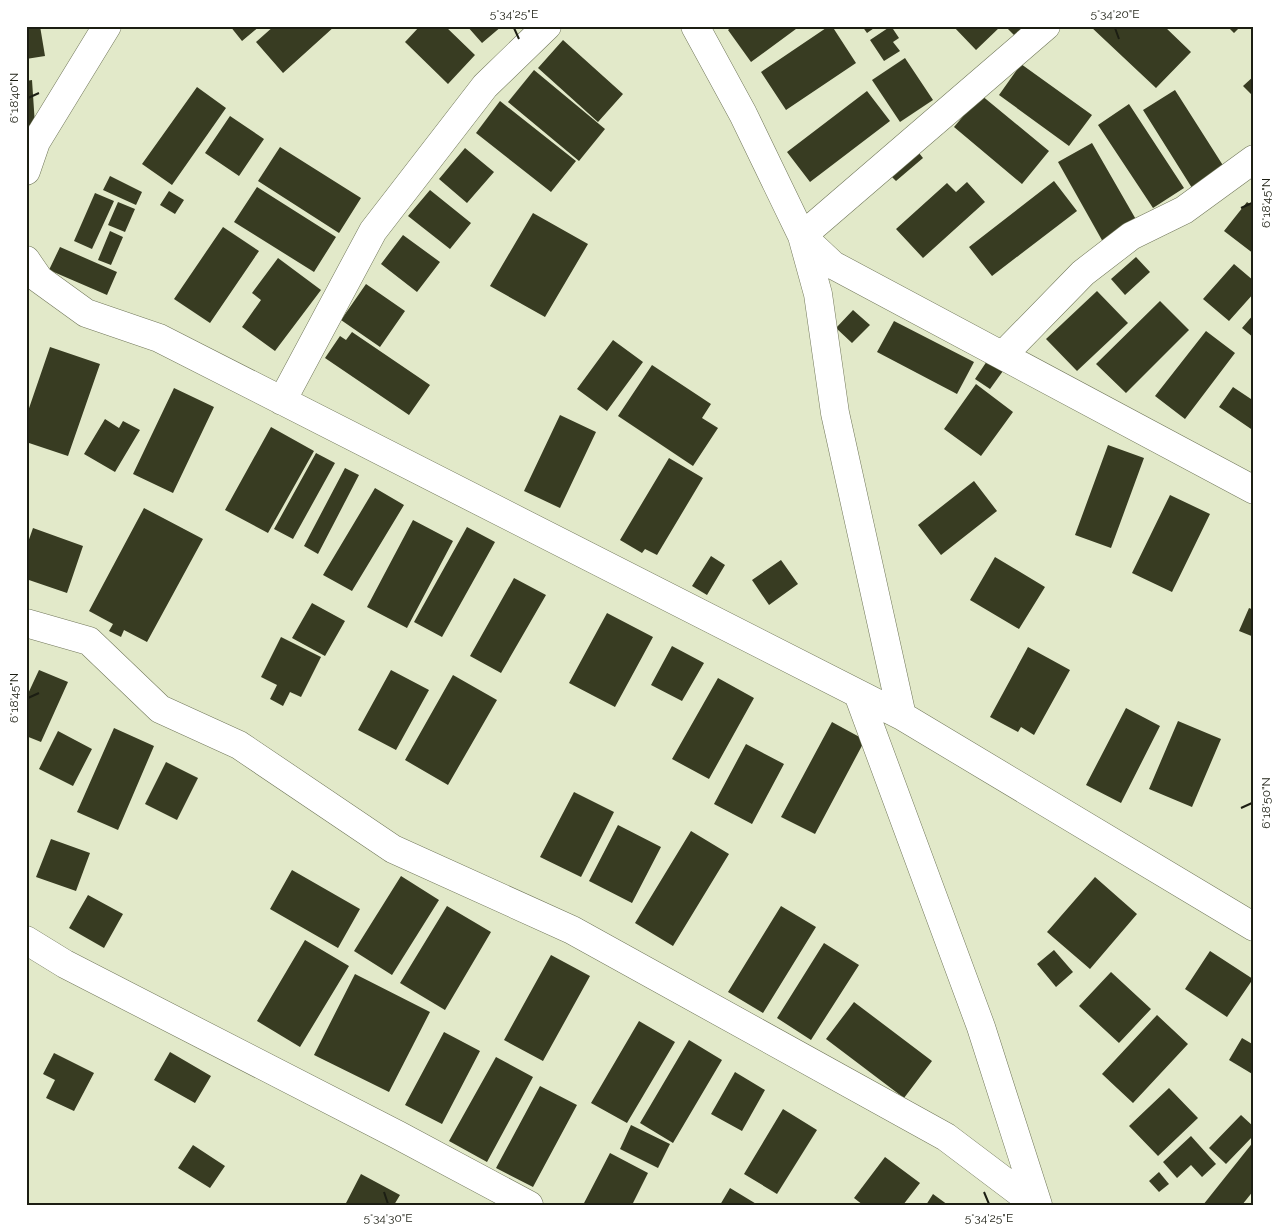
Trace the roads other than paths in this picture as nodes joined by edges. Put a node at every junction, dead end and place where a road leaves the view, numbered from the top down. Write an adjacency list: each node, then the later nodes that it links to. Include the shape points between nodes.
1 (107, 26): 6 (street, via 36,142)
2 (547, 26): 10 (street, via 485,86 373,230)
3 (695, 26): 7 (street, via 743,114)
4 (1046, 26): 7 (street)
5 (1254, 159): 9 (street, via 1184,210 1131,236 1083,273)
6 (26, 171)
7 (802, 236): 9 (street, via 833,265); 14 (street, via 818,294 835,413)
8 (26, 260): 10 (street, via 39,279 86,313 158,338)
9 (1003, 355): 11 (street)
10 (282, 401): 13 (street)
11 (1250, 481)
12 (26, 623): 18 (street, via 88,641 160,709 238,745 393,849 572,930 946,1137)
13 (858, 694): 14 (street); 18 (street, via 981,1027)
14 (902, 716): 15 (street)
15 (1254, 927)
16 (26, 940): 17 (street, via 65,964 398,1134)
17 (529, 1205)
18 (1037, 1205)

